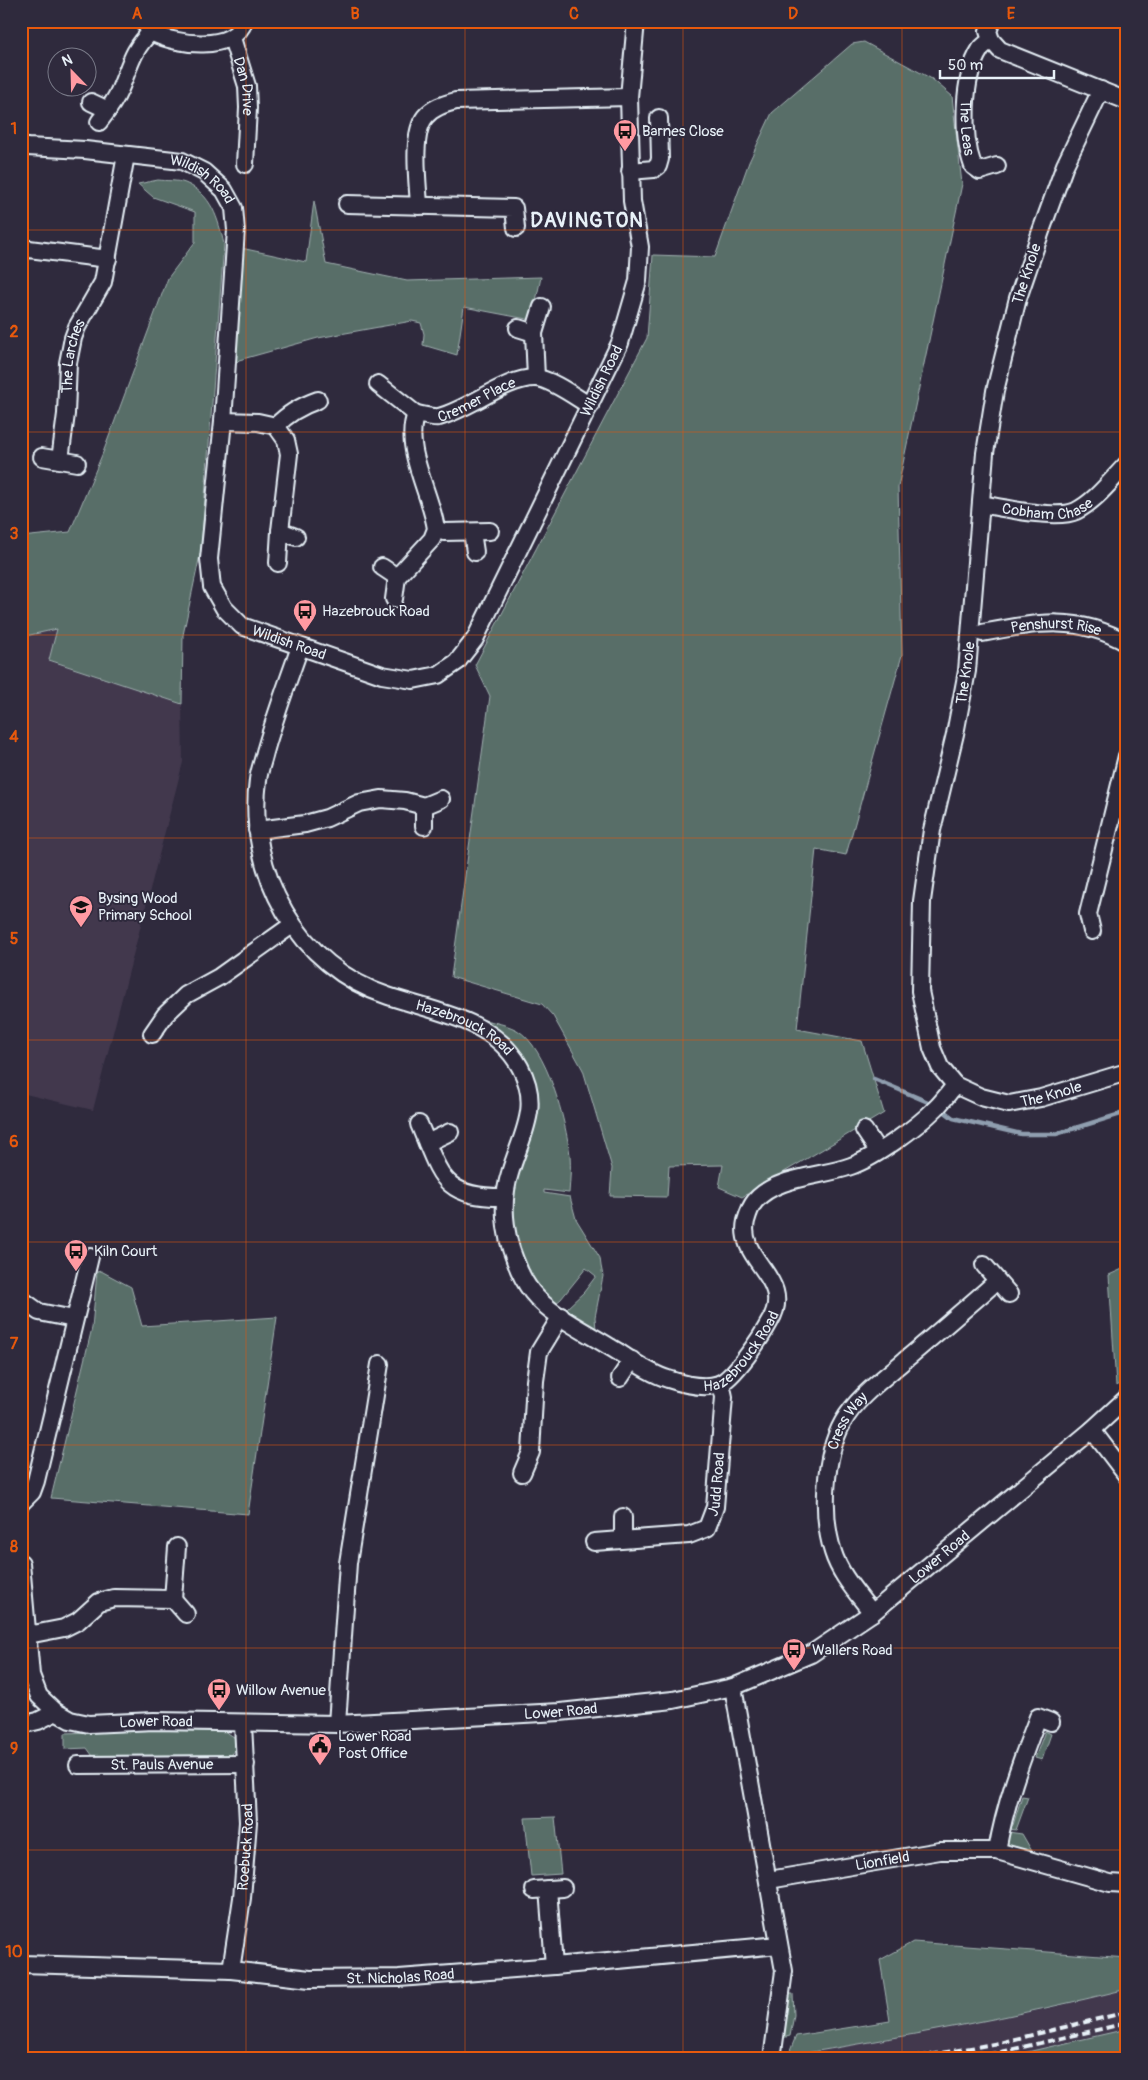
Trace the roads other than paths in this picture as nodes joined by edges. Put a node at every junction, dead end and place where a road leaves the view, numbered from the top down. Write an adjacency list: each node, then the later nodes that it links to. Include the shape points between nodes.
1 (244, 21): 5 (street, Dan Drive)
2 (636, 21): 8 (street, Wildish Road)
3 (992, 21): 6 (street, via 988,31)
4 (147, 26): 5 (street, Dan Drive, via 170,40 214,43); 10 (street, Dan Drive, via 130,59 119,91 104,116)
5 (232, 38): 14 (street, Dan Drive, via 247,86 248,108 241,133)
6 (991, 40): 7 (street, via 1000,50); 15 (street, The Leas, via 980,50 966,85 967,140 973,166 980,170)
7 (1102, 90): 9 (street); 34 (street, The Knole, via 1065,165 1018,298 995,391)
8 (629, 97): 16 (street, Wildish Road); 18 (street, via 456,101 438,106 425,117 417,133)
9 (1127, 101)
10 (90, 102)
11 (659, 118): 16 (street, via 658,166)
12 (21, 144): 13 (street, Wildish Road)
13 (126, 155): 21 (street, The Larches); 28 (street, Wildish Road, via 182,161 204,172 224,190 234,208 236,230)
14 (245, 164)
15 (997, 166)
16 (630, 171): 26 (street, Wildish Road, via 640,247 638,281 620,343)
17 (347, 204): 18 (street)
18 (419, 206): 19 (street, via 514,208)
19 (516, 228)
20 (25, 253): 21 (street)
21 (108, 259): 31 (street, The Larches, via 103,282 73,338)
22 (542, 307): 23 (street, Cremer Place, via 526,331)
23 (536, 378): 26 (street, Cremer Place, via 546,380); 27 (street, Cremer Place, via 515,382 438,417)
24 (378, 384): 27 (street, Cremer Place)
25 (318, 400): 29 (street, via 302,406)
26 (590, 406): 47 (street, Wildish Road, via 475,639 457,662 438,675 413,680 382,675)
27 (416, 414): 35 (street, Cremer Place, via 413,422 416,457)
28 (223, 421): 29 (street); 47 (street, Wildish Road, via 209,560 212,587 224,608 242,626)
29 (276, 426): 36 (street, via 286,440 289,454)
30 (42, 457): 31 (street)
31 (60, 460): 32 (street)
32 (77, 463)
33 (1127, 464): 34 (street, Cobham Chase, via 1092,500 1064,515)
34 (981, 504): 58 (street, The Knole, via 967,671 932,830 922,901 920,991 932,1048 940,1067)
35 (436, 530): 37 (street); 43 (street, via 432,539)
36 (280, 531): 39 (street); 41 (street)
37 (472, 532): 38 (street); 40 (street)
38 (490, 532)
39 (296, 537)
40 (475, 552)
41 (278, 564)
42 (382, 567): 43 (street)
43 (397, 577): 44 (street)
44 (394, 598)
45 (982, 633): 46 (street, Penshurst Rise, via 1033,623 1066,624 1092,627)
46 (1127, 643)
47 (300, 647): 53 (street, Hazebrouck Road, via 273,722 258,779)
48 (1127, 756): 51 (street)
49 (441, 799): 50 (street)
50 (424, 806): 52 (street); 53 (street, via 381,799 359,803 328,818 305,824)
51 (1119, 818): 55 (street, via 1088,914)
52 (424, 826)
53 (257, 830): 54 (street, Hazebrouck Road, via 276,899)
54 (292, 925): 56 (street, via 219,977 186,995 165,1015); 64 (street, Hazebrouck Road, via 319,957 351,979 384,995 445,1012 491,1033 506,1048 520,1067 531,1103)
55 (1092, 930)
56 (152, 1034)
57 (1127, 1072): 58 (street, The Knole, via 1041,1098 1009,1104)
58 (955, 1085): 63 (street, Hazebrouck Road, via 932,1112)
59 (419, 1124): 62 (street)
60 (864, 1130): 63 (street)
61 (450, 1132): 62 (street)
62 (427, 1143): 64 (street, via 438,1169 457,1190 470,1195)
63 (878, 1151): 75 (street, Hazebrouck Road, via 853,1166 788,1181 757,1199 749,1211 744,1230 749,1247 776,1291 777,1304 772,1319 739,1366)
64 (505, 1197): 70 (street, Hazebrouck Road, via 506,1230 522,1276 544,1305)
65 (90, 1257): 71 (street)
66 (984, 1265): 67 (street)
67 (997, 1281): 68 (street); 87 (street, Cress Way, via 862,1397 843,1422 832,1451 826,1488 833,1552 841,1570)
68 (1009, 1294)
69 (21, 1299): 71 (street, via 39,1312)
70 (561, 1316): 72 (street, Hazebrouck Road); 78 (street, via 540,1352 535,1381 537,1455)
71 (74, 1319): 80 (street, via 36,1481 32,1492)
72 (632, 1360): 74 (street); 75 (street, Hazebrouck Road, via 667,1379 706,1386)
73 (380, 1364): 94 (street, via 348,1562)
74 (620, 1378)
75 (721, 1383): 82 (street, Judd Road, via 724,1398 715,1507 707,1528 690,1535)
76 (1127, 1398): 77 (street, Lower Road)
77 (1092, 1430): 79 (street); 87 (street, Lower Road)
78 (522, 1473)
79 (1127, 1476)
80 (21, 1503)
81 (622, 1516): 82 (street)
82 (623, 1540): 83 (street, Judd Road)
83 (594, 1542)
84 (177, 1547): 86 (street)
85 (21, 1563): 89 (street, Lower Road)
86 (173, 1599): 88 (street); 89 (street, via 114,1598 99,1602 78,1621 64,1628)
87 (872, 1613): 90 (street, Lower Road, via 811,1654)
88 (186, 1614)
89 (28, 1635): 91 (street, Lower Road, via 31,1675 39,1696)
90 (733, 1687): 94 (street, Lower Road, via 673,1700 560,1712); 99 (street)
91 (56, 1712): 93 (street, Lower Road, via 70,1720 89,1724); 95 (street, via 38,1722)
92 (1051, 1722): 98 (street, via 1038,1717 1014,1779)
93 (243, 1724): 94 (street, Lower Road); 96 (street, Roebuck Road)
94 (337, 1724)
95 (21, 1725)
96 (246, 1764): 97 (street, St. Pauls Avenue); 105 (street, Roebuck Road, via 248,1822)
97 (78, 1765)
98 (997, 1851): 99 (street, Lionfield, via 940,1851); 100 (street, Lionfield, via 1110,1883)
99 (769, 1880): 102 (street)
100 (1127, 1884)
101 (548, 1889): 104 (street)
102 (779, 1945): 104 (street, St. Nicholas Road); 106 (street, via 784,1971)
103 (21, 1964): 105 (street, St. Nicholas Road)
104 (554, 1966): 105 (street, St. Nicholas Road, via 400,1978 310,1979)
105 (232, 1970)
106 (772, 2054)

